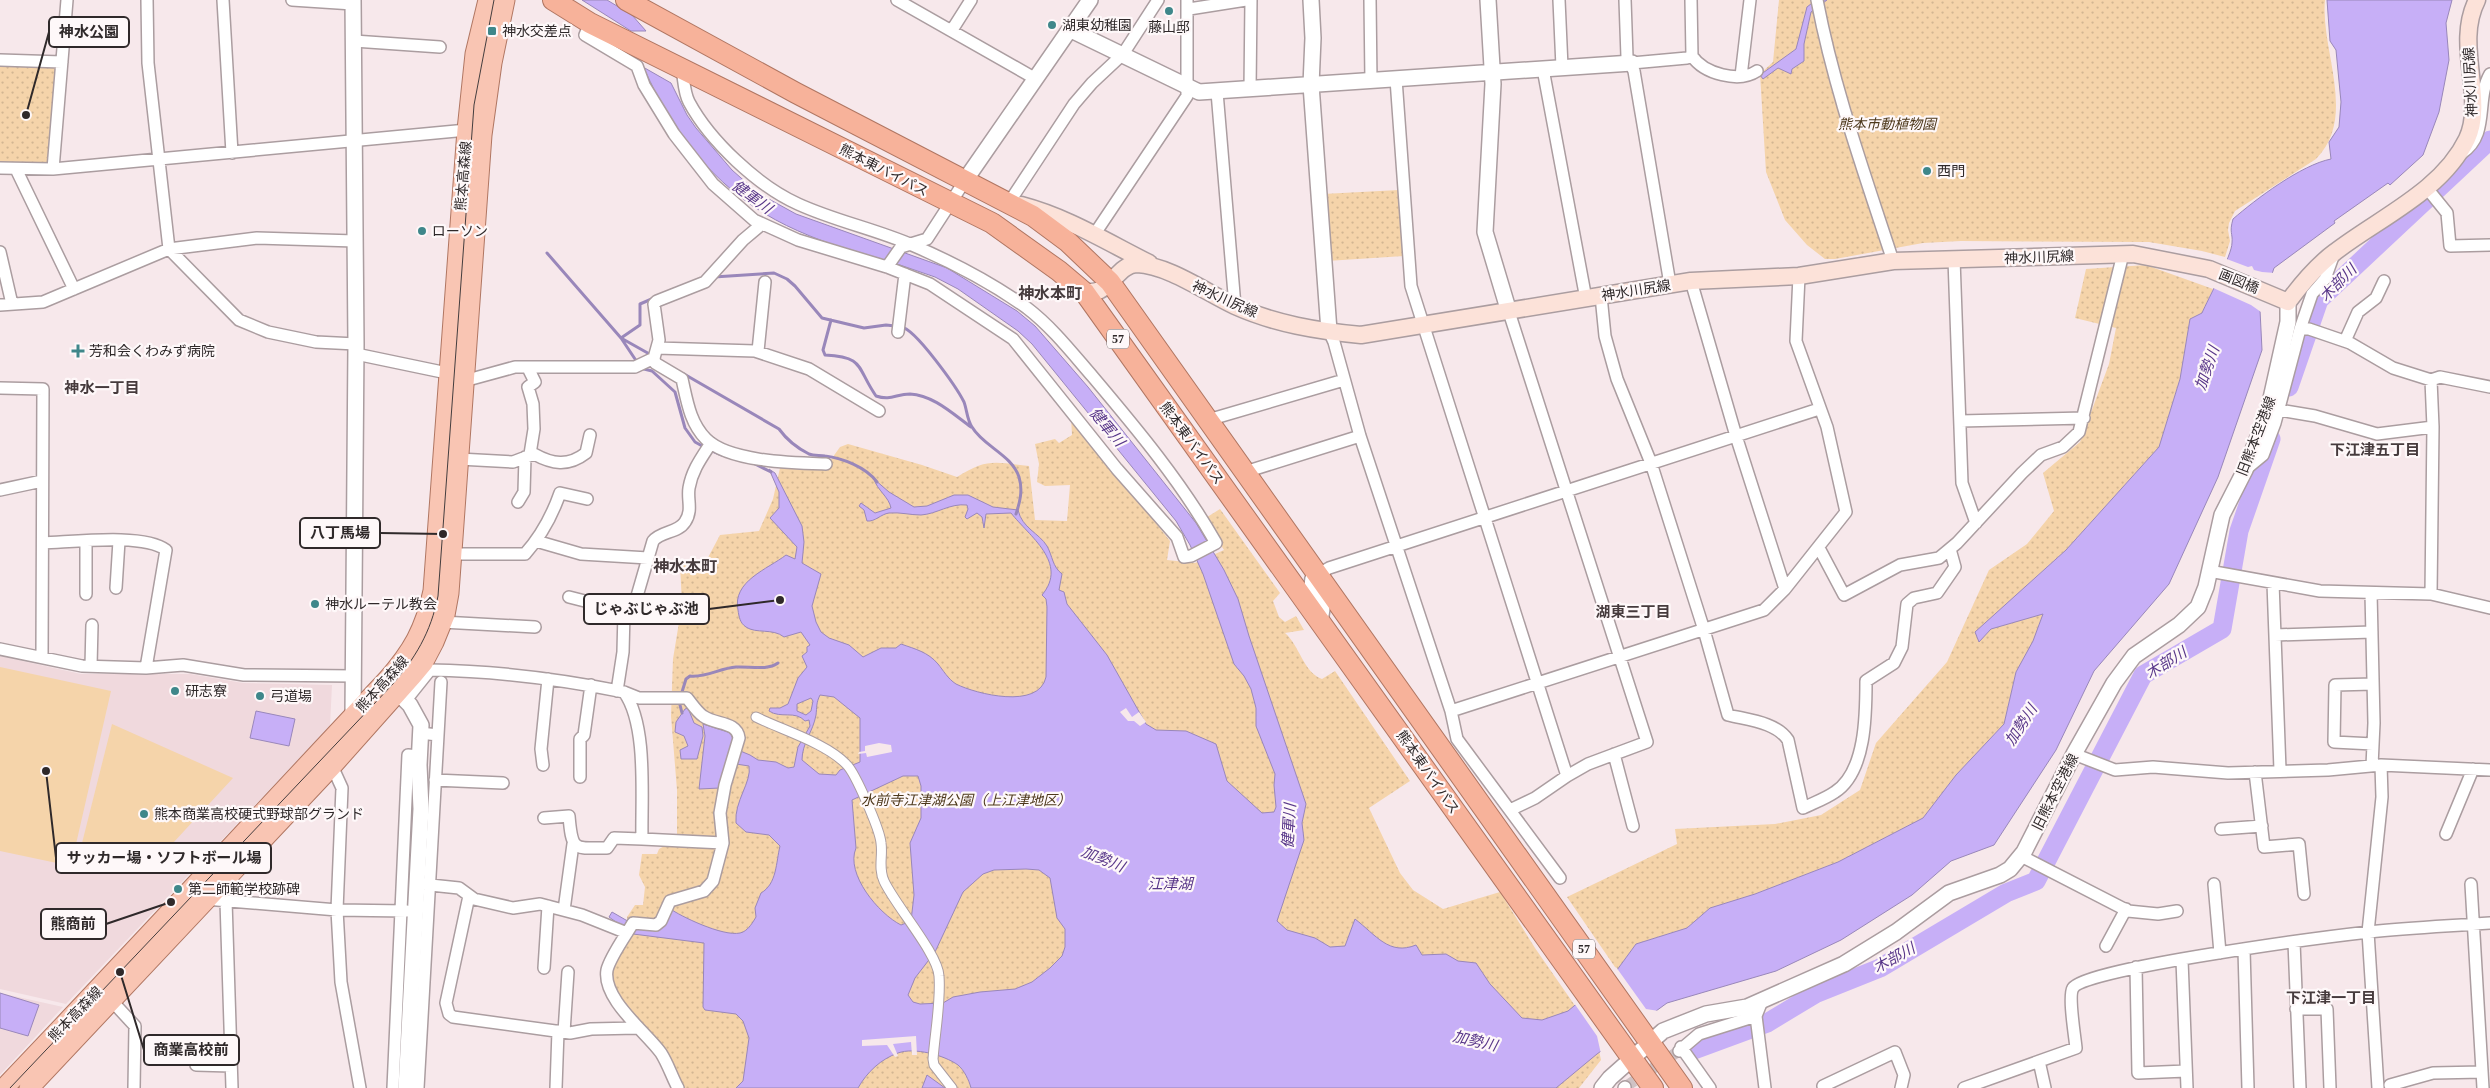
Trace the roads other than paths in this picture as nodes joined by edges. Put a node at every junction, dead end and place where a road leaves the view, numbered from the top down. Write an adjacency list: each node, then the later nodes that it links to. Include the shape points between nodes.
1 (67, 0): 34 (street)
2 (147, 0): 54 (street, via 148,63)
3 (223, 0): 52 (street)
4 (292, 0): 24 (street)
5 (488, 0): 50 (main road, 熊本高森線, via 475,54)
6 (505, 0): 100 (main road, 熊本高森線, via 482,134)
7 (552, 0): 26 (highway, 熊本東バイパス / 57)
8 (626, 0): 58 (highway, 熊本東バイパス / 57, via 796,93)
9 (971, 0): 27 (street)
10 (1090, 0): 28 (street)
11 (1158, 0): 31 (street)
12 (1246, 0): 25 (street)
13 (1251, 0): 48 (street)
14 (1311, 0): 46 (street)
15 (1370, 0): 45 (street)
16 (1488, 0): 40 (street)
17 (1559, 0): 36 (street)
18 (1625, 0): 35 (street, via 1627,57)
19 (1691, 0): 32 (street)
20 (1750, 0): 42 (street)
21 (1817, 0): 72 (street, via 1844,109)
22 (2478, 0): 53 (main road, 神水川尻線, via 2472,10 2467,43 2472,124)
23 (902, 1): 27 (street)
24 (353, 2): 29 (street)
25 (1188, 5): 47 (street)
26 (590, 23): 37 (highway, 熊本東バイパス / 57); 62 (street, via 585,35 638,66 644,85 691,156 713,184)
27 (952, 30): 43 (street)
28 (1071, 30): 31 (street); 43 (street)
29 (354, 41): 30 (street); 51 (street)
30 (440, 47)
31 (1123, 54): 47 (street); 60 (street, via 1092,82 1074,104)
32 (1692, 56): 35 (street); 42 (street, via 1719,74)
33 (0, 60): 34 (street)
34 (62, 62): 57 (street)
35 (1632, 62): 36 (street); 82 (street)
36 (1562, 67): 38 (street)
37 (682, 69): 61 (highway, 熊本東バイパス / 57); 66 (street, via 688,100 704,126 736,160 770,187 798,204)
38 (1544, 69): 40 (street); 85 (street)
39 (1758, 71): 42 (street, via 1750,76)
40 (1492, 72): 44 (street); 90 (street, via 1485,232)
41 (2490, 74): 53 (street, via 2486,82 2483,128 2476,142)
42 (1741, 76)
43 (1036, 79): 58 (street)
44 (1396, 79): 45 (street); 91 (street, via 1411,286)
45 (1372, 81): 46 (street)
46 (1311, 85): 48 (street); 93 (street)
47 (1188, 87): 49 (street, via 1200,92); 63 (street, via 1186,96)
48 (1250, 90): 49 (street)
49 (1217, 92): 89 (street)
50 (467, 130): 51 (street); 100 (main road, 熊本高森線)
51 (354, 141): 52 (street); 64 (street)
52 (232, 153): 54 (street)
53 (2456, 156): 59 (main road, 神水川尻線)
54 (158, 160): 57 (street); 67 (street)
55 (0, 168): 56 (street)
56 (16, 169): 57 (street); 83 (street)
57 (53, 169)
58 (966, 180): 60 (highway, 熊本東バイパス / 57); 61 (street)
59 (2426, 187): 65 (street, via 2447,213 2450,246); 69 (main road, 神水川尻線)
60 (1007, 200): 63 (main road, via 1044,211); 80 (highway, 熊本東バイパス / 57, via 1068,242)
61 (951, 204): 66 (street, via 927,239); 84 (highway, 熊本東バイパス / 57, via 992,223)
62 (762, 224): 73 (street, via 798,240); 98 (street, via 705,282 654,304 659,340)
63 (1094, 235): 75 (main road)
64 (355, 241): 67 (street, via 257,238); 96 (street)
65 (2490, 245)
66 (906, 246): 73 (street); 76 (street, via 950,262 1029,309 1068,348 1137,428 1216,543 1184,557 1177,537 1117,469 1013,339 930,284)
67 (169, 249): 83 (street); 96 (street, via 239,320 268,332)
68 (0, 252): 87 (street)
69 (2334, 252): 86 (main road, 神水川尻線); 92 (street, via 2325,279 2312,294)
70 (2122, 254): 71 (main road, 神水川尻線); 74 (main road, 神水川尻線); 108 (street)
71 (1954, 259): 72 (main road, 神水川尻線); 110 (street)
72 (1893, 261): 77 (main road, 神水川尻線)
73 (887, 267): 76 (street)
74 (2209, 269): 86 (main road, 画図橋)
75 (1162, 270): 80 (main road, 神水川尻線, via 1135,264); 89 (main road, 神水川尻線)
76 (905, 274): 94 (street)
77 (1799, 276): 81 (main road, 神水川尻線); 105 (street, via 1796,341)
78 (2384, 281): 95 (street, via 2376,298 2358,312)
79 (765, 282): 97 (street)
80 (1110, 282): 84 (main road, 神水川尻線, via 1100,290); 109 (highway, 熊本東バイパス / 57)
81 (1691, 282): 82 (main road, 神水川尻線); 114 (street)
82 (1670, 284): 85 (main road, 神水川尻線)
83 (74, 289): 87 (street, via 43,302)
84 (1085, 293): 150 (highway, 熊本東バイパス / 57)
85 (1594, 297): 90 (main road, 神水川尻線); 118 (street, via 1617,379)
86 (2288, 302): 120 (street, 旧熊本空港線, via 2288,322 2268,412)
87 (12, 304): 88 (street)
88 (0, 305)
89 (1235, 306): 93 (main road, 神水川尻線, via 1270,319)
90 (1509, 312): 91 (main road, 神水川尻線); 124 (street)
91 (1422, 326): 93 (main road, 神水川尻線, via 1361,334); 127 (street)
92 (2300, 329): 95 (street); 106 (street)
93 (1329, 331): 101 (street)
94 (898, 332)
95 (2346, 341): 102 (street, via 2393,368)
96 (356, 349): 100 (street); 161 (street)
97 (758, 352): 98 (street); 107 (street, via 809,369)
98 (655, 353): 99 (street, via 635,366); 115 (street, via 655,363 682,379 687,407)
99 (528, 368): 100 (street, via 515,367); 116 (street, via 535,382 528,387 533,404 534,429)
100 (456, 377): 117 (main road, 熊本高森線); 167 (main road, 熊本高森線, via 432,597)
101 (1344, 380): 109 (street); 113 (street)
102 (2431, 380): 103 (street, via 2440,377); 111 (street)
103 (2490, 387)
104 (0, 388): 122 (street, via 43,389)
105 (1820, 409): 114 (street); 134 (street, via 1834,452 1846,512)
106 (2279, 410): 111 (street, via 2315,416 2377,434); 120 (street, via 2263,455)
107 (879, 411)
108 (2084, 418): 110 (street); 128 (street, via 2079,432 2063,447 2042,455)
109 (1208, 420): 121 (highway, 熊本東バイパス / 57)
110 (1960, 421): 128 (street, via 1962,483)
111 (2433, 427): 145 (street)
112 (590, 435): 116 (street, via 586,453 560,463)
113 (1360, 436): 121 (street); 133 (street)
114 (1736, 436): 118 (street); 142 (street)
115 (711, 443): 119 (street, via 746,456 775,462); 137 (street, via 694,468 689,490 689,514 684,524 656,536)
116 (527, 456): 117 (street, via 513,462); 126 (street, via 524,492)
117 (459, 459): 136 (main road, 熊本高森線)
118 (1651, 463): 124 (street); 153 (street)
119 (826, 464)
120 (2245, 470): 138 (street, 旧熊本空港線, via 2222,515)
121 (1245, 472): 139 (highway, 熊本東バイパス / 57)
122 (42, 480): 123 (street); 132 (street)
123 (0, 490)
124 (1566, 490): 127 (street); 157 (street)
125 (587, 499): 130 (street, via 560,494 553,514)
126 (518, 502)
127 (1484, 518): 133 (street); 164 (street)
128 (1976, 523): 135 (street)
129 (119, 541): 131 (street); 141 (street); 160 (street, via 158,544 166,550)
130 (536, 541): 136 (street, via 526,554 521,555); 137 (street, via 582,554)
131 (86, 542): 132 (street); 144 (street)
132 (43, 543): 158 (street)
133 (1397, 546): 139 (street); 169 (street)
134 (1818, 548): 135 (street, via 1844,595 1900,566 1939,558); 142 (street)
135 (1950, 549): 153 (street, via 1955,567 1937,593 1914,598 1906,604 1902,647 1894,663 1866,681 1866,722 1847,781 1835,792 1803,808 1788,740 1783,733 1769,725 1728,715)
136 (452, 554): 149 (main road, 熊本高森線, via 449,593)
137 (648, 558): 148 (street, via 635,603 628,612)
138 (2209, 571): 140 (street); 177 (street, 旧熊本空港線, via 2198,607 2180,625 2134,656 2114,683)
139 (1317, 574): 150 (street, via 1311,578 1310,585 1324,609); 175 (highway, 熊本東バイパス / 57)
140 (2273, 583): 143 (street, via 2320,591); 155 (street)
141 (116, 588)
142 (1785, 589): 153 (street, via 1764,610)
143 (2371, 593): 145 (street); 154 (street)
144 (86, 594)
145 (2431, 594): 147 (street)
146 (569, 597): 148 (street)
147 (2490, 608)
148 (624, 612): 168 (street)
149 (442, 622): 152 (street); 167 (main road, 熊本高森線, via 423,663)
150 (1322, 622): 233 (highway, 熊本東バイパス / 57)
151 (92, 625): 159 (street)
152 (535, 627)
153 (1704, 630): 157 (street)
154 (2372, 632): 155 (street); 165 (street)
155 (2275, 635): 183 (street)
156 (0, 649): 158 (street)
157 (1619, 656): 164 (street); 176 (street, via 1646,742)
158 (42, 657): 159 (street)
159 (91, 666): 160 (street)
160 (146, 668): 161 (street, via 183,666 244,675)
161 (354, 676): 170 (street)
162 (548, 678): 166 (street); 167 (street, via 430,670); 179 (street, via 541,748)
163 (441, 682): 173 (street)
164 (1537, 683): 169 (street); 186 (street)
165 (2373, 684): 174 (street); 174 (street, via 2335,686 2334,742)
166 (591, 685): 168 (street); 187 (street, via 584,735 580,740)
167 (396, 691): 170 (main road, 熊本高森線); 172 (street, via 418,718); 180 (main road, 熊本高森線)
168 (620, 691): 196 (street, via 632,703 639,724); 197 (street, via 639,698 687,698 703,716 738,731 720,813)
169 (1451, 711): 175 (street)
170 (353, 716): 240 (main road, 熊本高森線)
171 (756, 717): 250 (street, via 798,735 848,765 879,832 883,879 939,974 934,1062)
172 (420, 733): 173 (street); 178 (street)
173 (438, 735): 188 (street)
174 (2373, 744): 181 (street)
175 (1450, 745): 190 (street); 232 (highway, 熊本東バイパス / 57, via 1525,867)
176 (1614, 754): 186 (street); 192 (street)
177 (2074, 754): 185 (street, via 2114,770 2153,767); 199 (street, 旧熊本空港線)
178 (419, 756): 201 (street); 212 (street, via 408,755 400,904)
179 (543, 765)
180 (332, 766): 206 (main road, 熊本高森線); 209 (street, via 342,788)
181 (2377, 766): 182 (street); 183 (street); 217 (street, via 2382,797)
182 (2473, 769): 184 (street); 195 (street)
183 (2280, 770): 185 (street)
184 (2490, 770)
185 (2255, 772): 193 (street)
186 (1568, 776): 190 (street)
187 (580, 777)
188 (435, 780): 189 (street); 201 (street)
189 (503, 783)
190 (1510, 810): 200 (street)
191 (544, 818): 198 (street, via 569,816)
192 (1633, 826)
193 (2262, 826): 194 (street); 204 (street, via 2264,847 2299,844)
194 (2220, 829)
195 (2446, 834)
196 (642, 839): 197 (street); 198 (street, via 614,838 607,848 578,848)
197 (723, 843): 216 (street, via 713,881 704,891 670,901 656,925)
198 (574, 844): 210 (street)
199 (2021, 856): 211 (street); 227 (street, 旧熊本空港線, via 2000,875 1949,893 1896,932 1844,964)
200 (1560, 878)
201 (423, 884): 205 (street, via 459,888); 212 (street); 247 (street)
202 (2214, 884): 221 (street)
203 (2471, 884): 215 (street)
204 (2304, 894)
205 (470, 896): 208 (street, via 514,908); 231 (street, via 446,1002 449,1014)
206 (205, 899): 207 (street); 226 (main road, 熊本高森線)
207 (226, 902): 209 (street); 236 (street)
208 (548, 906): 210 (street); 224 (street)
209 (337, 910): 212 (street); 244 (street, via 341,982)
210 (564, 910): 216 (street)
211 (2126, 910): 213 (street, via 2158,914); 219 (street)
212 (409, 911): 245 (street); 246 (street)
213 (2177, 911)
214 (2490, 923): 215 (street)
215 (2474, 924): 217 (street); 238 (street)
216 (630, 929): 230 (street, via 607,968 607,978 610,989)
217 (2368, 932): 218 (street); 264 (street)
218 (2294, 942): 220 (street); 228 (street)
219 (2106, 946)
220 (2244, 950): 221 (street); 261 (street)
221 (2220, 953): 222 (street)
222 (2182, 960): 223 (street); 237 (street)
223 (2136, 967): 234 (street, via 2073,987 2076,1048); 237 (street, via 2138,1073)
224 (544, 968)
225 (568, 972): 231 (street)
226 (110, 1000): 241 (main road, 熊本高森線); 242 (street, via 135,1026)
227 (1762, 1001): 229 (street); 232 (street, 旧熊本空港線, via 1683,1022)
228 (2296, 1009): 262 (street); 263 (street, via 2327,1009)
229 (1756, 1016): 254 (street, via 1699,1034 1680,1049); 255 (street)
230 (637, 1028): 231 (street); 249 (street, via 660,1052)
231 (561, 1032): 248 (street)
232 (1646, 1037): 233 (street, 旧熊本空港線); 253 (highway, 熊本東バイパス / 57)
233 (1628, 1052): 251 (street, 旧熊本空港線); 252 (highway, 熊本東バイパス / 57)
234 (2039, 1061): 258 (street); 259 (street)
235 (196, 1065): 236 (street)
236 (232, 1066): 243 (street)
237 (2186, 1071): 260 (street)
238 (2482, 1072): 239 (street, via 2433,1073); 265 (street)
239 (2390, 1085)
240 (4, 1088)
241 (29, 1088)
242 (134, 1088)
243 (232, 1088)
244 (360, 1088)
245 (393, 1088)
246 (406, 1088)
247 (418, 1088)
248 (556, 1088)
249 (678, 1088)
250 (952, 1088)
251 (1602, 1088)
252 (1653, 1088)
253 (1682, 1088)
254 (1710, 1088)
255 (1765, 1088)
256 (1824, 1088): 257 (street, via 1895,1052 1904,1075)
257 (1901, 1088)
258 (1964, 1088)
259 (2045, 1088)
260 (2186, 1088)
261 (2248, 1088)
262 (2300, 1088)
263 (2330, 1088)
264 (2378, 1088)
265 (2483, 1088)

